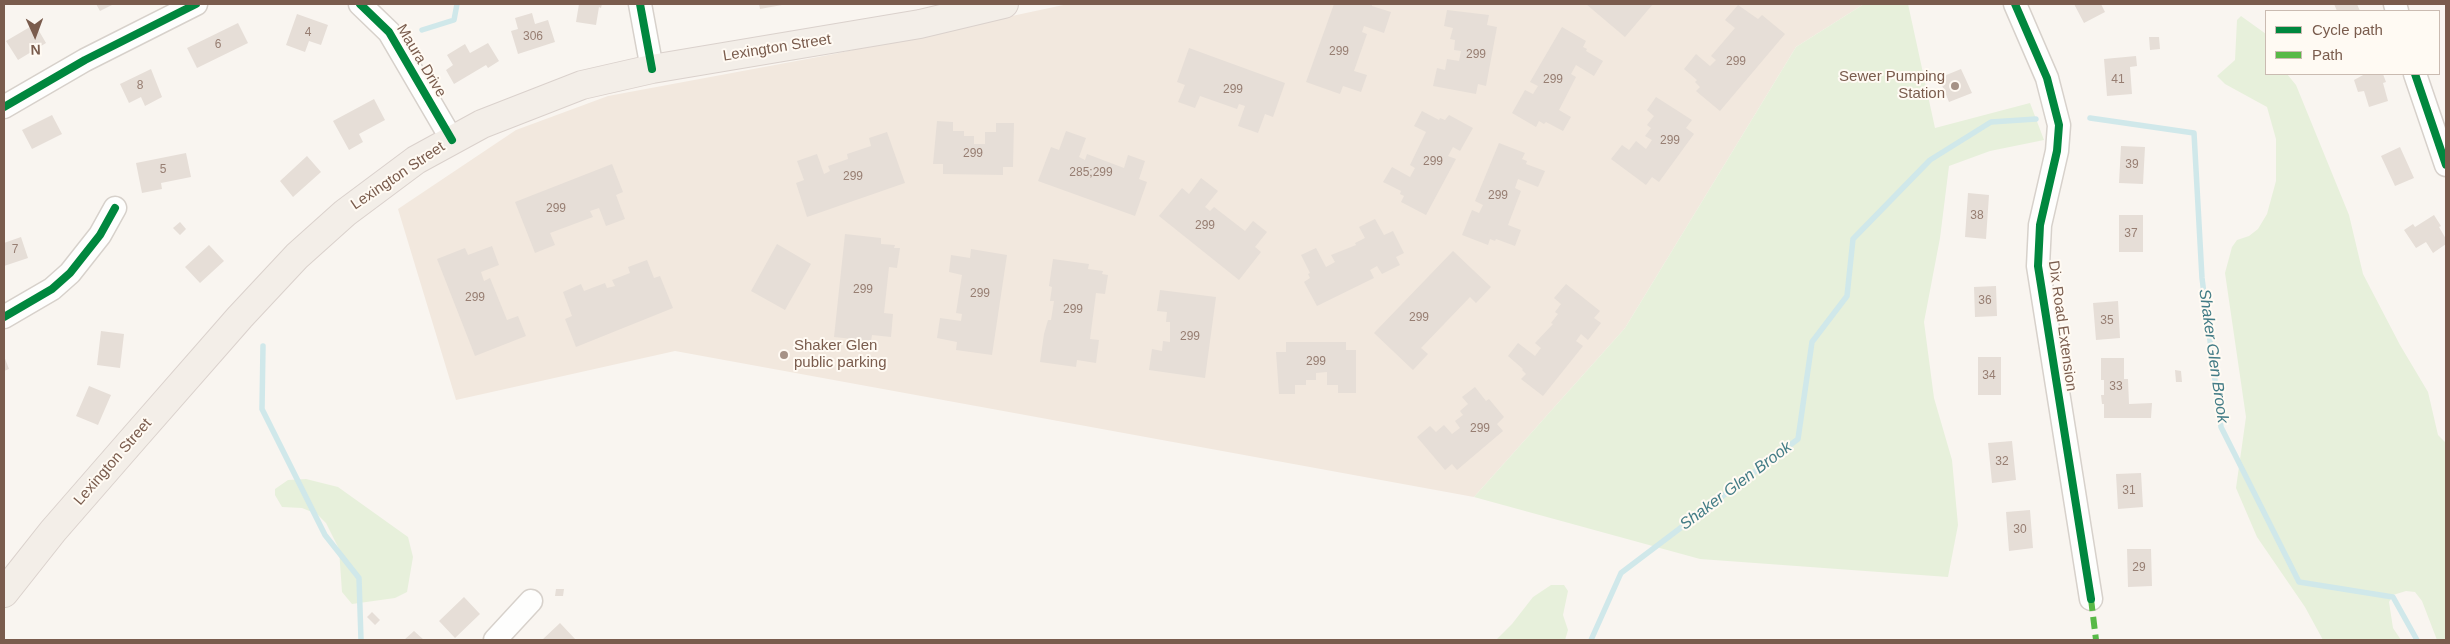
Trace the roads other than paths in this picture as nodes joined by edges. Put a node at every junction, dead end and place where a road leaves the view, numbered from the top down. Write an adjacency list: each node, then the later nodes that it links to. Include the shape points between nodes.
1 (196, 4): 8 (street, via 94,55)
2 (360, 4): 9 (street, Maura Drive, via 388,32)
3 (640, 4): 6 (street)
4 (1004, 4): 6 (main road, Lexington Street, via 920,24)
5 (2015, 4): 14 (street, Dix Road Extension, via 2047,78 2059,125 2058,151 2039,231 2038,266)
6 (652, 69): 9 (main road, Lexington Street, via 596,81 550,96)
7 (2415, 75): 10 (street)
8 (4, 107)
9 (452, 140): 13 (main road, Lexington Street, via 383,183 297,256 53,531)
10 (2446, 165)
11 (115, 208): 12 (street, via 100,235 70,273)
12 (4, 317)
13 (4, 593)
14 (2091, 599)
15 (531, 601): 16 (street)
16 (495, 640)

